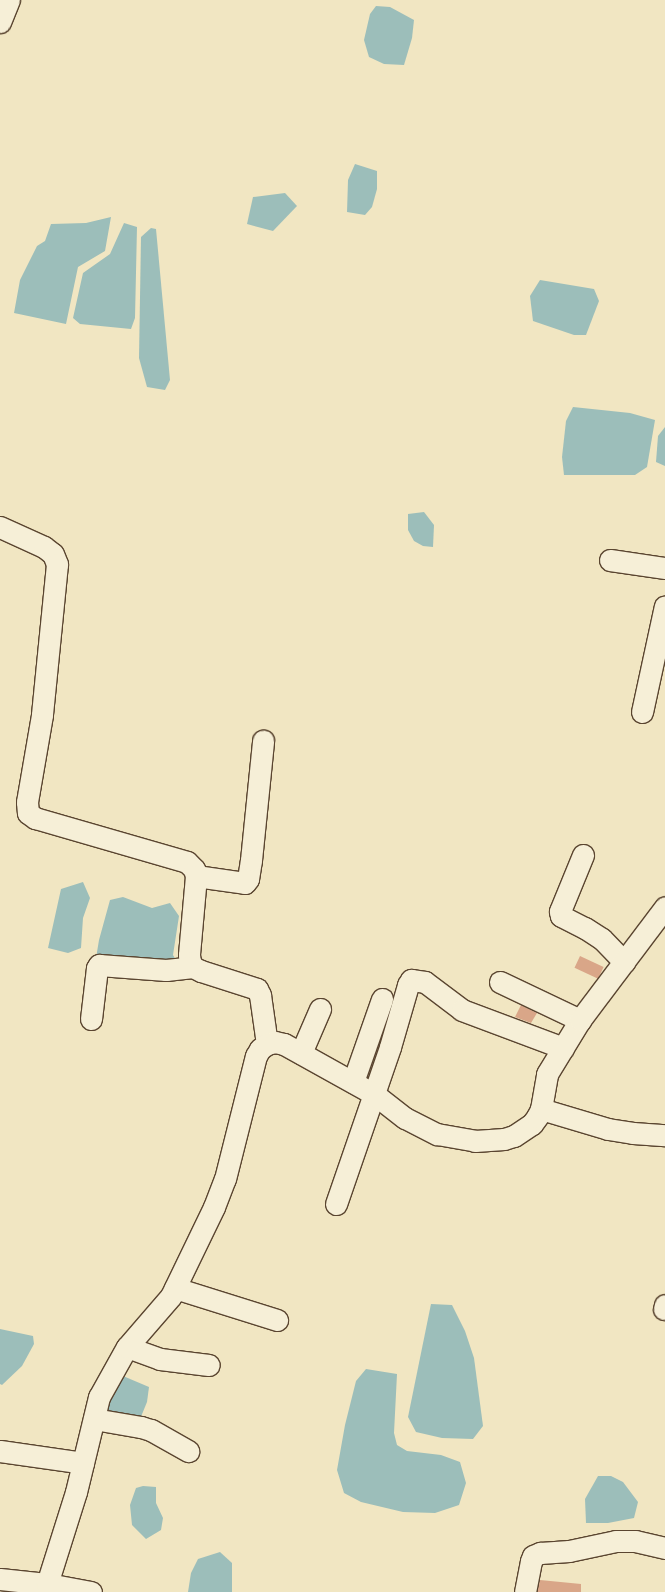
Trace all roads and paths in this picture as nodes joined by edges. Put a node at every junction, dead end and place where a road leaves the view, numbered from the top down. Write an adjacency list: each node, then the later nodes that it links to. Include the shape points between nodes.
1 (9, 0): 2 (street)
2 (0, 22)
3 (0, 527): 10 (street, via 44,546 54,554 57,564 42,714 27,802 28,813 35,818 187,862 194,868)
4 (610, 560): 5 (street)
5 (665, 568)
6 (665, 606): 7 (street)
7 (642, 712)
8 (264, 741): 10 (street, via 248,879 245,883 239,884)
9 (583, 855): 12 (street, via 560,911 561,916 602,940)
10 (196, 876): 13 (street, via 189,955)
11 (664, 910): 12 (street)
12 (624, 962): 18 (street)
13 (193, 967): 17 (street, via 166,970 99,965); 19 (street, via 256,989 260,995)
14 (500, 982): 18 (street)
15 (382, 999): 22 (street)
16 (320, 1009): 21 (street)
17 (91, 1019)
18 (580, 1020): 20 (street)
19 (267, 1044): 21 (street, via 284,1044); 27 (street, via 256,1056 225,1179)
20 (563, 1048): 23 (street, via 462,1010 425,982 411,980); 24 (street, via 547,1074)
21 (301, 1053): 22 (street)
22 (353, 1082): 23 (street)
23 (374, 1094): 24 (street, via 420,1126 447,1137 475,1141 514,1136 532,1124); 26 (street)
24 (541, 1109): 25 (street, via 608,1129)
25 (665, 1135)
26 (336, 1204)
27 (176, 1288): 28 (street); 29 (street)
28 (277, 1320)
29 (127, 1347): 30 (street, via 160,1359); 31 (street, via 99,1397)
30 (209, 1365)
31 (94, 1418): 33 (street, via 151,1430); 34 (street)
32 (0, 1451): 34 (street)
33 (188, 1452)
34 (83, 1463): 37 (street)
35 (665, 1548): 39 (street, via 635,1541 616,1541 568,1551 540,1553 533,1556 531,1561)
36 (0, 1579): 37 (street)
37 (47, 1584): 38 (street)
38 (91, 1592)
39 (525, 1592)

